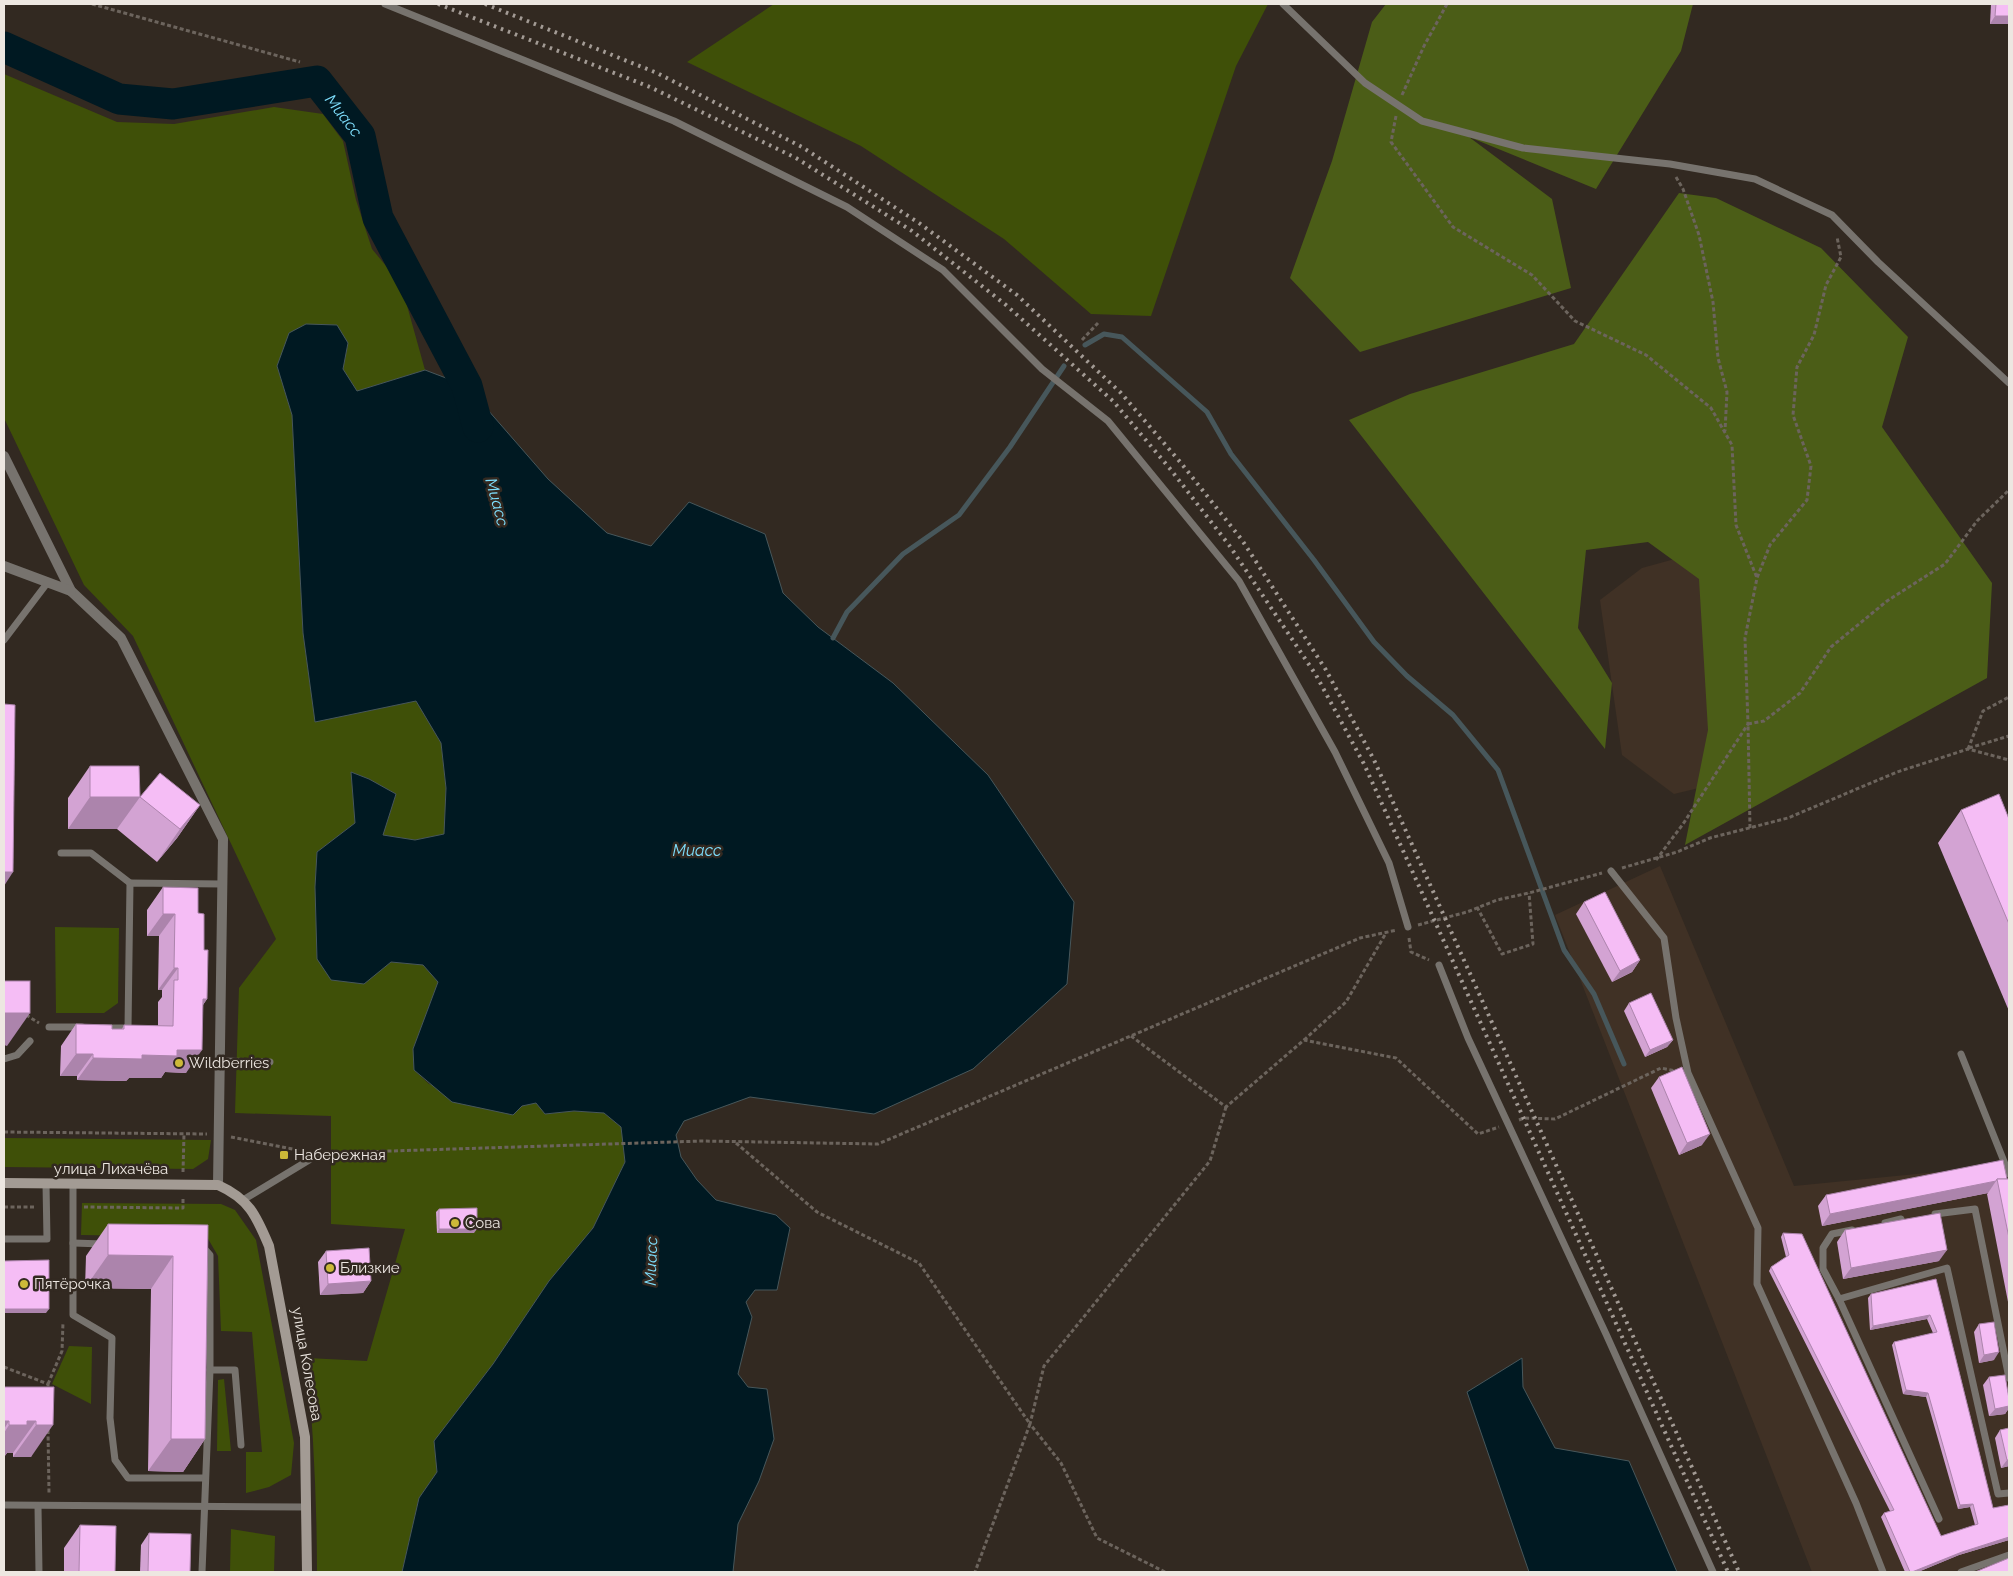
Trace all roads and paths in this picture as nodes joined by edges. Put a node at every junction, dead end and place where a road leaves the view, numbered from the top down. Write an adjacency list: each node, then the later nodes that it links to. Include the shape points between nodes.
1 (92, 4): 5 (path)
2 (385, 4): 33 (lane, via 674,121 846,207 943,270 1042,369 1108,421 1239,581 1335,752 1389,864)
3 (1283, 4): 6 (lane, via 1365,83)
4 (1447, 4): 6 (path)
5 (300, 62)
6 (1398, 105): 7 (lane, via 1422,121 1523,148); 12 (path, via 1391,142 1453,227 1532,276 1575,321 1646,355 1712,408)
7 (1670, 164): 8 (lane, via 1755,178); 12 (path, via 1683,189 1701,244 1713,302 1718,358 1727,392)
8 (1832, 215): 11 (lane); 16 (path, via 1841,257 1826,285 1814,335 1797,367 1793,415 1811,466 1807,500 1770,545)
9 (1098, 323): 10 (path)
10 (1082, 340)
11 (2009, 383)
12 (1724, 432): 16 (path, via 1732,445 1736,525)
13 (4, 456): 18 (street)
14 (2009, 490): 21 (path, via 1977,521 1945,564 1886,601 1831,647 1800,694 1764,721)
15 (4, 566): 17 (street)
16 (1757, 578): 21 (path, via 1745,638)
17 (48, 582): 18 (street); 19 (lane)
18 (71, 591): 30 (street, via 121,638 222,839)
19 (4, 640)
20 (2009, 697): 23 (path, via 1982,711)
21 (1748, 724): 25 (path); 27 (path)
22 (2009, 736): 23 (path)
23 (1968, 749): 24 (path); 25 (path, via 1897,772 1788,818)
24 (2009, 760)
25 (1750, 828): 27 (path, via 1710,838)
26 (61, 853): 29 (lane, via 91,853)
27 (1656, 860): 28 (path)
28 (1611, 871): 31 (path); 47 (lane, via 1664,938)
29 (130, 883): 30 (lane); 39 (lane, via 128,1028)
30 (222, 884): 45 (street)
31 (1529, 894): 32 (path); 32 (path, via 1534,944 1502,954)
32 (1477, 907): 33 (path)
33 (1408, 927): 34 (path); 35 (path, via 1411,952)
34 (1386, 932): 40 (path, via 1360,938); 41 (path, via 1346,1002)
35 (1439, 965): 49 (lane, via 1468,1038)
36 (25, 1015): 37 (path)
37 (49, 1027): 38 (lane)
38 (89, 1028)
39 (99, 1028)
40 (1131, 1036): 48 (path); 52 (path, via 878,1144)
41 (1304, 1040): 48 (path); 49 (path, via 1396,1058 1478,1134)
42 (30, 1041): 44 (lane, via 17,1055)
43 (1961, 1054): 54 (lane)
44 (4, 1059)
45 (220, 1061): 46 (lane); 51 (street)
46 (270, 1062)
47 (1688, 1072): 49 (path, via 1661,1068 1555,1119 1524,1118); 93 (lane, via 1758,1228 1757,1284 1856,1503)
48 (1226, 1107): 76 (path, via 1210,1161 1044,1366)
49 (1509, 1124): 92 (lane)
50 (4, 1132): 51 (path)
51 (219, 1135): 53 (path); 58 (street)
52 (735, 1142): 53 (path); 76 (path, via 818,1212 919,1263)
53 (319, 1154): 59 (lane)
54 (2009, 1174)
55 (4, 1183): 56 (street, улица Лихачёва)
56 (46, 1184): 57 (street, улица Лихачёва); 64 (lane, via 47,1239)
57 (73, 1184): 58 (street, улица Лихачёва); 65 (lane)
58 (218, 1185): 59 (street, улица Колесова, via 235,1192)
59 (243, 1200): 84 (street, улица Колесова, via 263,1231 276,1278 305,1437)
60 (1935, 1214): 72 (lane, via 1975,1209)
61 (1901, 1220): 62 (lane)
62 (1875, 1225)
63 (1858, 1228): 68 (lane, via 1832,1234 1823,1248 1822,1269)
64 (4, 1239)
65 (73, 1243): 66 (lane); 78 (lane, via 73,1315 112,1338 110,1418 115,1460 128,1478)
66 (112, 1244)
67 (191, 1245): 71 (lane, via 201,1245 210,1255)
68 (1839, 1299): 79 (lane, via 1947,1268 1998,1494); 85 (lane)
69 (63, 1314): 73 (path, via 62,1351)
70 (4, 1367): 73 (path)
71 (210, 1370): 77 (lane, via 236,1370); 78 (lane)
72 (2009, 1378)
73 (48, 1384): 74 (path)
74 (48, 1393)
75 (48, 1421): 82 (path)
76 (1030, 1424): 90 (path); 91 (path, via 1061,1463 1097,1538)
77 (241, 1445)
78 (205, 1478): 83 (lane)
79 (2009, 1493)
80 (4, 1505): 81 (lane)
81 (38, 1506): 82 (lane); 87 (lane)
82 (49, 1506): 83 (lane)
83 (204, 1506): 84 (lane); 88 (lane)
84 (307, 1506): 89 (street, улица Колесова)
85 (1939, 1519)
86 (2009, 1555): 94 (lane)
87 (39, 1572)
88 (202, 1572)
89 (307, 1572)
90 (975, 1572)
91 (1165, 1572)
92 (1713, 1572)
93 (1883, 1572)
94 (1961, 1572)

